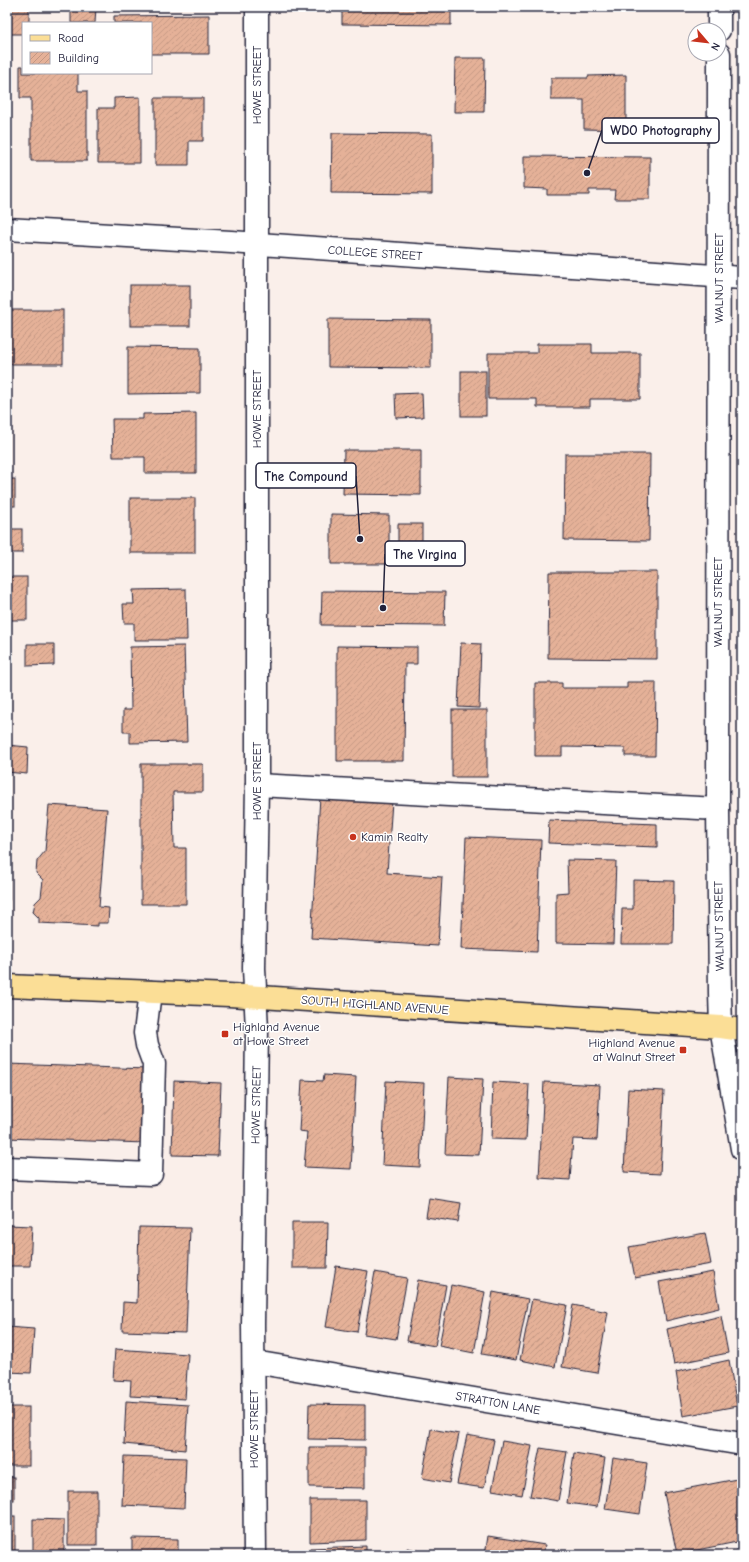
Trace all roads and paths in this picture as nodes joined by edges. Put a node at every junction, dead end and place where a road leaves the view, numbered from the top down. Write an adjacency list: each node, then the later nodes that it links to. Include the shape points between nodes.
1 (257, 7): 6 (street, HOWE STREET)
2 (719, 7): 3 (street)
3 (719, 22)
4 (719, 62): 7 (street, WALNUT STREET)
5 (7, 228): 6 (street, COLLEGE STREET)
6 (258, 244): 7 (street, COLLEGE STREET); 9 (street, HOWE STREET)
7 (719, 277): 8 (street, COLLEGE STREET); 10 (street, WALNUT STREET)
8 (742, 278)
9 (257, 785): 10 (street); 13 (street, HOWE STREET, via 254,968)
10 (718, 809): 14 (street, WALNUT STREET)
11 (7, 986): 12 (main road, SOUTH HIGHLAND AVENUE)
12 (150, 992): 13 (main road, SOUTH HIGHLAND AVENUE); 17 (street, via 145,1033 154,1064 151,1174)
13 (256, 997): 14 (main road, SOUTH HIGHLAND AVENUE); 18 (street, HOWE STREET)
14 (721, 1027): 15 (main road, SOUTH HIGHLAND AVENUE); 16 (street, WALNUT STREET)
15 (742, 1030)
16 (742, 1149)
17 (7, 1168)
18 (254, 1362): 19 (street, STRATTON LANE); 20 (street, HOWE STREET)
19 (742, 1444)
20 (255, 1555)

